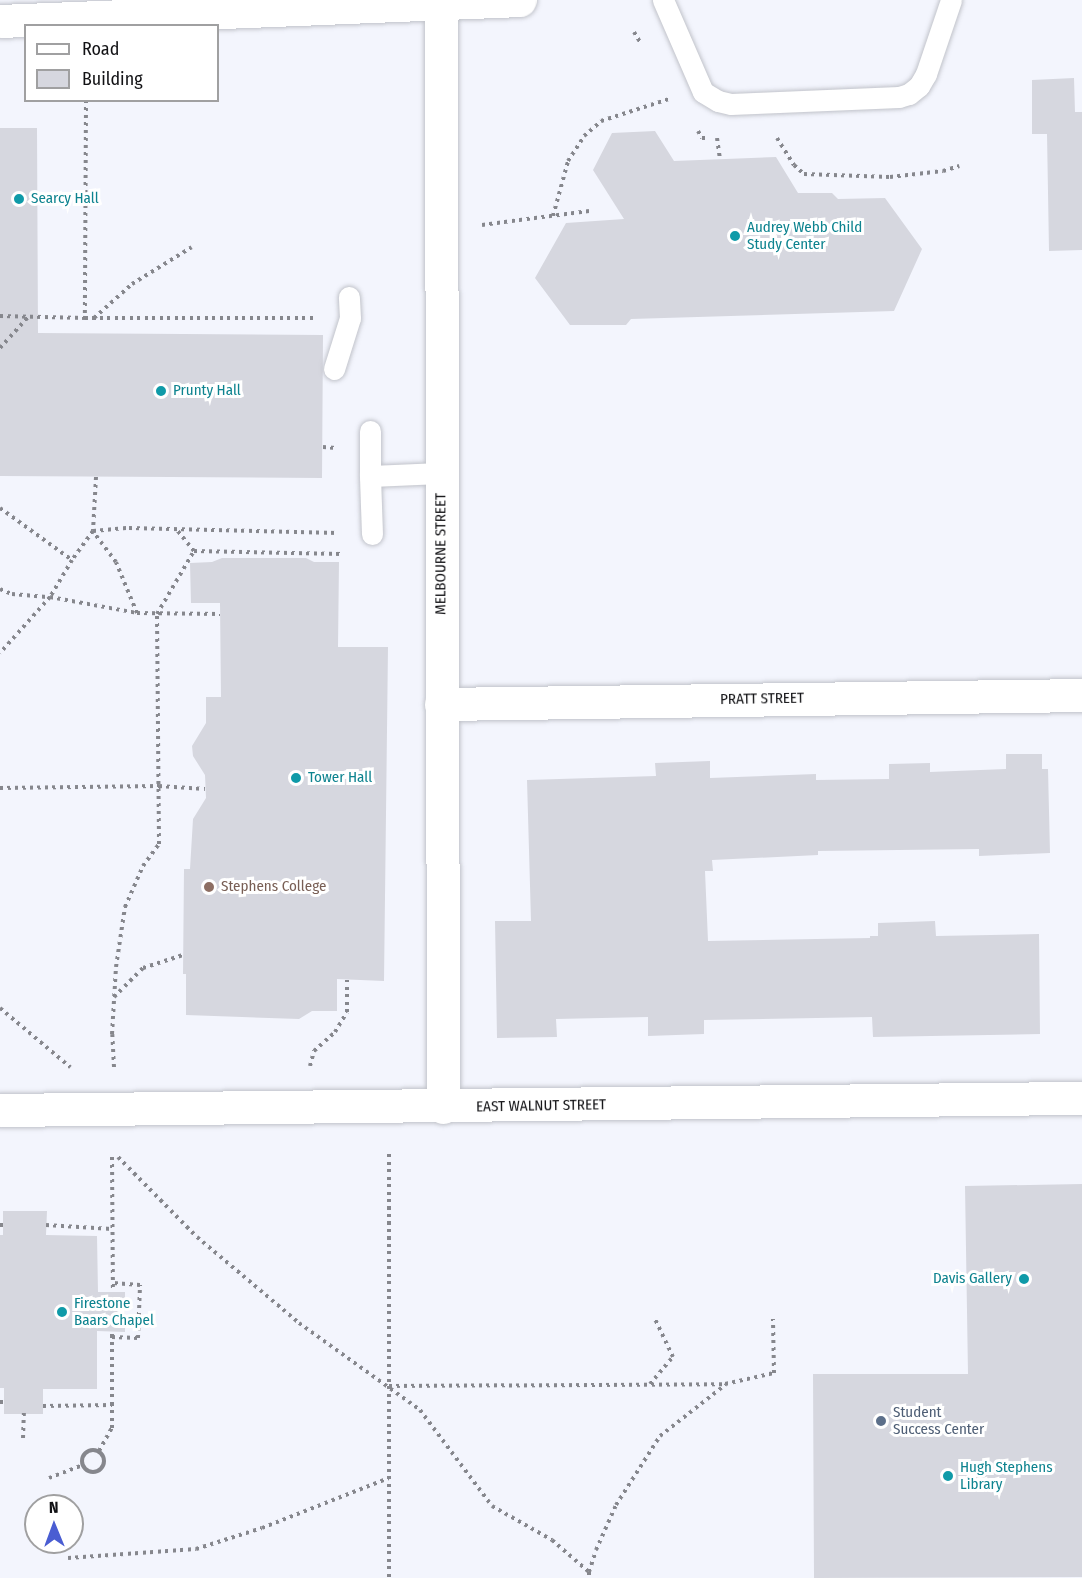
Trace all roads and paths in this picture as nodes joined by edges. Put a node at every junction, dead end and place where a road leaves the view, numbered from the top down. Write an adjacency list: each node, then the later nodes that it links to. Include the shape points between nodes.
1 (520, 0): 4 (street)
2 (663, 0): 3 (lane, via 703,92 718,102 731,104 909,94 926,74)
3 (951, 0)
4 (441, 2): 5 (street); 22 (street, MELBOURNE STREET)
5 (0, 21)
6 (676, 98): 11 (path, via 611,117 584,136 568,161)
7 (86, 102): 17 (path)
8 (717, 138): 9 (path)
9 (720, 159)
10 (589, 211): 11 (path)
11 (553, 216): 12 (path)
12 (481, 225)
13 (192, 247): 18 (path, via 132,284)
14 (349, 307): 18 (path); 20 (lane)
15 (0, 316): 16 (path)
16 (29, 316): 17 (path); 19 (path)
17 (85, 318): 18 (path)
18 (94, 318)
19 (0, 348)
20 (334, 369)
21 (370, 431): 23 (lane)
22 (441, 473): 23 (lane); 39 (street, MELBOURNE STREET)
23 (370, 476): 28 (lane)
24 (96, 477): 27 (path)
25 (0, 508): 31 (path)
26 (176, 529): 27 (path); 28 (path); 29 (path)
27 (93, 531): 31 (path); 34 (path, via 116,562)
28 (372, 534)
29 (194, 551): 30 (path); 35 (path)
30 (342, 554)
31 (72, 560): 33 (path)
32 (0, 589): 33 (path, via 12,594)
33 (50, 597): 34 (path); 37 (path)
34 (137, 613): 35 (path)
35 (157, 614): 36 (path); 40 (path)
36 (220, 614)
37 (0, 653)
38 (1082, 695): 39 (street, PRATT STREET)
39 (441, 704): 51 (street, MELBOURNE STREET)
40 (159, 786): 41 (path); 42 (path); 45 (path, via 159,844 142,866 125,907)
41 (0, 788)
42 (206, 789)
43 (183, 955): 45 (path, via 143,968)
44 (347, 980): 47 (path, via 347,1012 314,1051)
45 (114, 998): 49 (path)
46 (0, 1008): 48 (path)
47 (310, 1066)
48 (70, 1067)
49 (114, 1067)
50 (1082, 1098): 51 (street, EAST WALNUT STREET)
51 (443, 1107): 52 (street, EAST WALNUT STREET)
52 (0, 1110)
53 (389, 1154): 64 (path)
54 (112, 1157): 57 (path)
55 (118, 1157): 64 (path, via 197,1238 299,1323)
56 (46, 1225): 57 (path)
57 (112, 1229): 58 (path)
58 (113, 1283): 59 (path); 65 (path, via 140,1285 138,1338 112,1335)
59 (113, 1292)
60 (655, 1319): 62 (path, via 673,1357)
61 (773, 1319): 63 (path, via 774,1373)
62 (650, 1384): 63 (path); 64 (path)
63 (725, 1384): 74 (path, via 660,1436 616,1505)
64 (388, 1386): 72 (path); 74 (path, via 420,1410 492,1506 552,1540)
65 (112, 1405): 66 (path); 69 (path, via 112,1428)
66 (43, 1406)
67 (24, 1413): 68 (path)
68 (23, 1438)
69 (99, 1451): 70 (path, via 86,1452 81,1458); 70 (path, via 104,1457 101,1468 91,1471)
70 (83, 1465): 71 (path)
71 (49, 1478)
72 (388, 1478): 73 (path, via 262,1528 196,1549); 75 (path)
73 (68, 1558)
74 (589, 1572): 76 (path)
75 (389, 1578)
76 (589, 1578)

